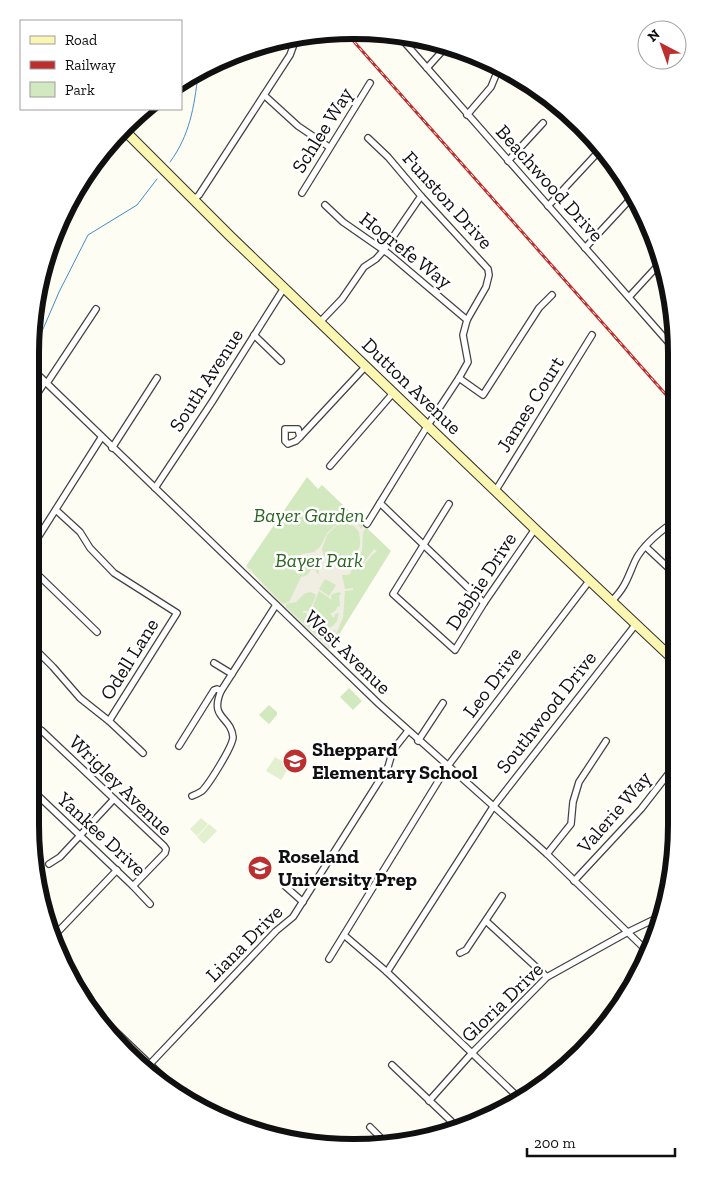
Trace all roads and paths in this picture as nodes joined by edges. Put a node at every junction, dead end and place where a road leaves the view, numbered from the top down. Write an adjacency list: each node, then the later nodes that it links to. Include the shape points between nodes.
1 (405, 43): 4 (street, Beachwood Drive)
2 (296, 44): 7 (street)
3 (442, 51): 4 (street)
4 (427, 68): 8 (street, Beachwood Drive)
5 (497, 73): 8 (street, via 491,87)
6 (370, 83): 12 (street, Schlee Way)
7 (264, 95): 12 (street, via 298,126); 17 (street)
8 (467, 115): 14 (street, Beachwood Drive)
9 (544, 124): 14 (street)
10 (128, 134): 17 (main road, Dutton Avenue)
11 (368, 138): 16 (street, Funston Drive)
12 (329, 147): 15 (street, Schlee Way)
13 (596, 154): 20 (street)
14 (508, 161): 20 (street, Beachwood Drive)
15 (302, 193)
16 (421, 196): 22 (street); 28 (street, Funston Drive, via 488,268 486,287)
17 (193, 200): 24 (main road, Dutton Avenue)
18 (629, 201): 21 (street)
19 (325, 205): 22 (street, Hogrefe Way, via 343,222)
20 (548, 206): 21 (street, Beachwood Drive)
21 (585, 248): 26 (street, Beachwood Drive)
22 (384, 250): 28 (street, Hogrefe Way); 29 (street, via 364,267 342,299)
23 (656, 267): 26 (street)
24 (284, 288): 29 (main road, Dutton Avenue); 30 (street, South Avenue)
25 (552, 295): 37 (street, via 539,308 483,395)
26 (629, 297): 32 (street, Beachwood Drive)
27 (96, 309): 38 (street)
28 (467, 320): 37 (street, Funston Drive, via 462,335 468,362)
29 (320, 322): 34 (main road, Dutton Avenue)
30 (254, 335): 33 (street); 46 (street, South Avenue)
31 (592, 335): 47 (street, James Court)
32 (668, 342)
33 (281, 361)
34 (366, 366): 40 (main road, Dutton Avenue); 42 (street)
35 (39, 376): 38 (street, West Avenue)
36 (157, 378): 44 (street)
37 (459, 378): 41 (street, Funston Drive)
38 (46, 383): 39 (street); 43 (street, West Avenue)
39 (39, 392)
40 (394, 392): 41 (main road, Dutton Avenue); 45 (street)
41 (428, 425): 47 (main road, Dutton Avenue); 48 (street, Funston Drive)
42 (300, 437)
43 (101, 438): 44 (street, West Avenue); 50 (street)
44 (112, 448): 46 (street, West Avenue)
45 (330, 466)
46 (155, 488): 62 (street, West Avenue)
47 (496, 490): 53 (main road, Dutton Avenue)
48 (380, 503): 51 (street, Funston Drive); 55 (street)
49 (449, 504): 55 (street)
50 (56, 510): 54 (street); 71 (street, Odell Lane, via 80,532 90,548 114,573 177,613)
51 (367, 524)
52 (668, 526): 56 (street, via 657,533)
53 (535, 529): 59 (main road, Dutton Avenue); 61 (street, Debbie Drive)
54 (39, 536)
55 (423, 545): 61 (street); 61 (street, Debbie Drive, via 392,594 455,650)
56 (646, 547): 57 (street); 60 (street, via 636,560 623,589)
57 (668, 568)
58 (39, 576): 64 (street)
59 (590, 580): 60 (main road, Dutton Avenue); 78 (street, Leo Drive)
60 (612, 600): 63 (main road, Dutton Avenue)
61 (484, 603)
62 (276, 605): 68 (street); 72 (street, West Avenue)
63 (636, 624): 66 (main road, Dutton Avenue); 83 (street, Southwood Drive)
64 (97, 632)
65 (39, 653): 71 (street, via 80,698)
66 (668, 654)
67 (214, 663): 68 (street)
68 (232, 674): 69 (street)
69 (222, 691): 76 (street, via 215,690 211,694); 80 (street, via 217,708 232,735 231,744 205,787)
70 (443, 703): 74 (street)
71 (109, 721): 77 (street)
72 (408, 731): 74 (street, West Avenue); 92 (street, Liana Drive, via 393,750 388,767)
73 (39, 733): 82 (street, Wrigley Avenue, via 41,730)
74 (418, 740): 78 (street, West Avenue)
75 (606, 741): 85 (street, via 579,782 571,824)
76 (179, 746)
77 (143, 753)
78 (447, 767): 83 (street, West Avenue); 98 (street, Leo Drive)
79 (668, 774): 88 (street, Valerie Way, via 641,809)
80 (192, 796)
81 (39, 797): 84 (street, Yankee Drive)
82 (114, 799): 84 (street); 89 (street, Wrigley Avenue, via 166,849)
83 (493, 807): 85 (street, West Avenue); 102 (street, Southwood Drive)
84 (80, 836): 86 (street); 87 (street, Yankee Drive)
85 (547, 854): 88 (street, West Avenue)
86 (49, 864)
87 (117, 870): 89 (street, Yankee Drive); 96 (street)
88 (574, 880): 97 (street, West Avenue)
89 (133, 886): 93 (street, Yankee Drive)
90 (285, 886): 92 (street)
91 (502, 896): 95 (street)
92 (303, 902): 106 (street, Liana Drive, via 294,918 276,931)
93 (150, 904)
94 (654, 919): 97 (street, Gloria Drive)
95 (486, 921): 100 (street, via 466,950); 103 (street)
96 (58, 932)
97 (628, 932): 99 (street, West Avenue); 103 (street, Gloria Drive)
98 (344, 935): 101 (street, Leo Drive); 102 (street)
99 (643, 947)
100 (460, 953)
101 (329, 959)
102 (387, 972): 105 (street)
103 (547, 977): 105 (street, Gloria Drive)
104 (122, 1037): 106 (street)
105 (471, 1054): 108 (street); 109 (street, Gloria Drive)
106 (150, 1064)
107 (392, 1064): 109 (street)
108 (515, 1094)
109 (428, 1101): 110 (street, via 451,1121)
110 (449, 1125)
111 (370, 1127): 112 (street)
112 (381, 1138)

